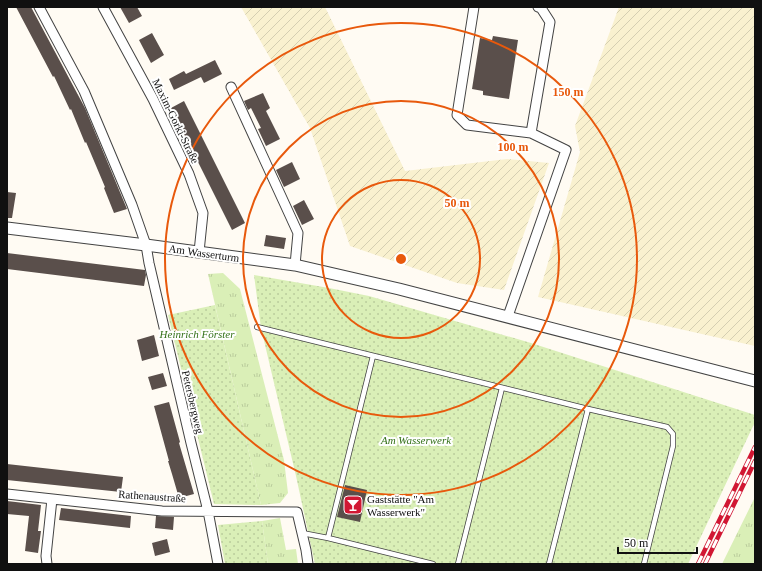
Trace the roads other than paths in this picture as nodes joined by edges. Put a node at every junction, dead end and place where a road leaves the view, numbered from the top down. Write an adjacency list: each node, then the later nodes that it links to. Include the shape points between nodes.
1 (39, 7): 8 (street, via 84,91)
2 (103, 7): 9 (street, Maxim-Gorki-Straße, via 153,99 189,174 203,213)
3 (474, 7): 6 (street, via 457,115 467,125)
4 (538, 7): 6 (street, via 542,8 550,22)
5 (231, 87): 10 (street, via 298,233)
6 (531, 133): 11 (street, via 566,150)
7 (7, 228): 8 (street, Am Wasserturm)
8 (146, 245): 9 (street, Am Wasserturm); 19 (street, Petersbergweg, via 180,400)
9 (199, 252): 10 (street, Am Wasserturm)
10 (295, 265): 11 (street, Am Wasserturm)
11 (508, 316): 14 (street, Am Wasserturm)
12 (256, 327): 13 (lane)
13 (373, 356): 15 (lane); 21 (lane)
14 (755, 381)
15 (502, 388): 16 (lane); 26 (lane)
16 (588, 409): 27 (lane); 28 (lane, via 667,427 673,434 673,446)
17 (7, 494): 18 (street, Rathenaustraße)
18 (52, 499): 19 (street, Rathenaustraße, via 162,511); 22 (street)
19 (208, 511): 20 (street, Rathenaustraße, via 296,512); 23 (street, Petersbergweg)
20 (302, 533): 21 (lane); 24 (street)
21 (328, 538): 25 (lane)
22 (47, 564)
23 (218, 564)
24 (308, 564)
25 (434, 564)
26 (458, 564)
27 (549, 564)
28 (644, 564)

